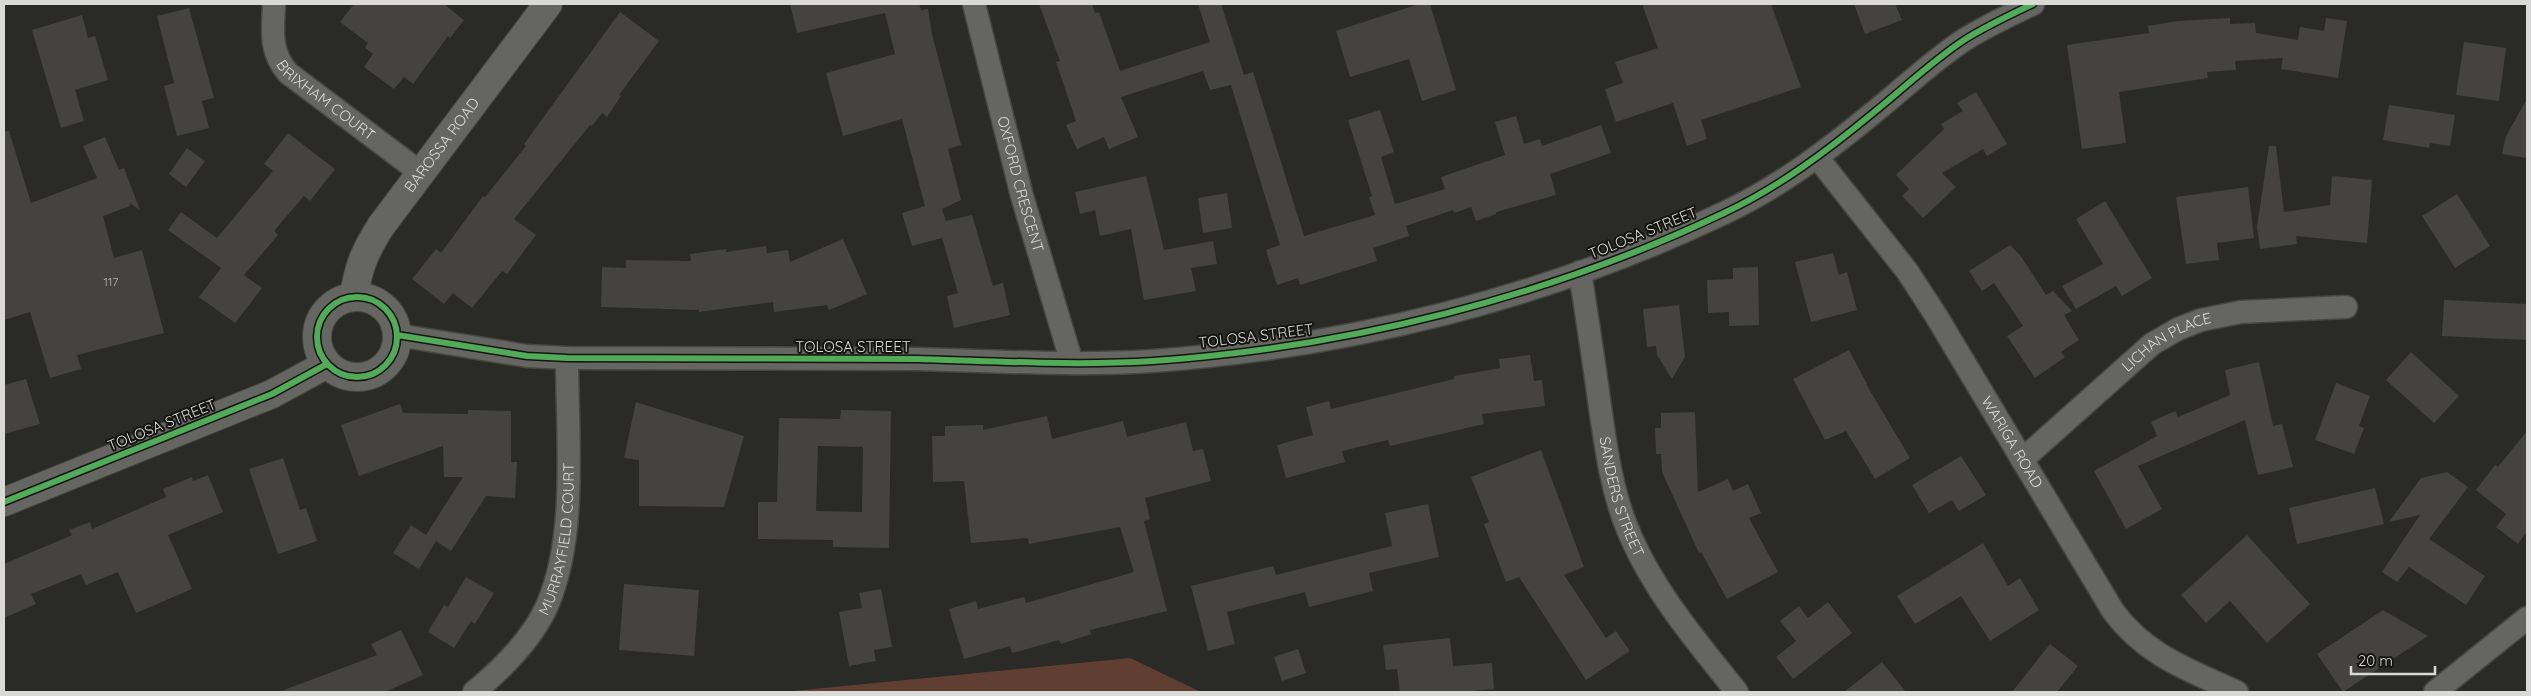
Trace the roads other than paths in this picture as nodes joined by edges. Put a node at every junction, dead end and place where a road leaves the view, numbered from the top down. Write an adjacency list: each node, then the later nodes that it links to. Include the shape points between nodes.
1 (274, 4): 6 (street, BRIXHAM COURT, via 272,42 279,63)
2 (548, 4): 6 (street, BAROSSA ROAD)
3 (974, 4): 12 (street, OXFORD CRESCENT, via 1022,196)
4 (2033, 4): 5 (street, TOLOSA STREET, via 1966,39)
5 (1817, 157): 7 (street, TOLOSA STREET, via 1773,187 1726,212); 14 (street, WARIGA ROAD, via 1912,278)
6 (421, 173): 8 (street, BAROSSA ROAD, via 366,250 357,272)
7 (1580, 272): 12 (street, TOLOSA STREET, via 1445,314 1357,334 1152,361); 18 (street, SANDERS STREET, via 1608,460 1626,527 1648,570 1688,631)
8 (354, 297): 10 (street, via 378,303 394,322); 13 (street, via 330,306 317,328 320,353)
9 (2346, 307): 14 (street, LICHAN PLACE, via 2240,312 2201,320 2178,329 2152,344)
10 (397, 334): 11 (street, TOLOSA STREET, via 526,356); 13 (street, via 391,358 373,374 348,376)
11 (567, 358): 12 (street, TOLOSA STREET); 17 (street, MURRAYFIELD COURT, via 567,514 558,576 546,607 528,636 507,662)
12 (1072, 363)
13 (327, 364): 15 (street, TOLOSA STREET, via 272,394)
14 (2022, 460): 19 (street, WARIGA ROAD, via 2128,631 2146,647 2176,664)
15 (4, 502)
16 (2527, 618): 20 (street)
17 (474, 692)
18 (1737, 692)
19 (2237, 692)
20 (2435, 692)

